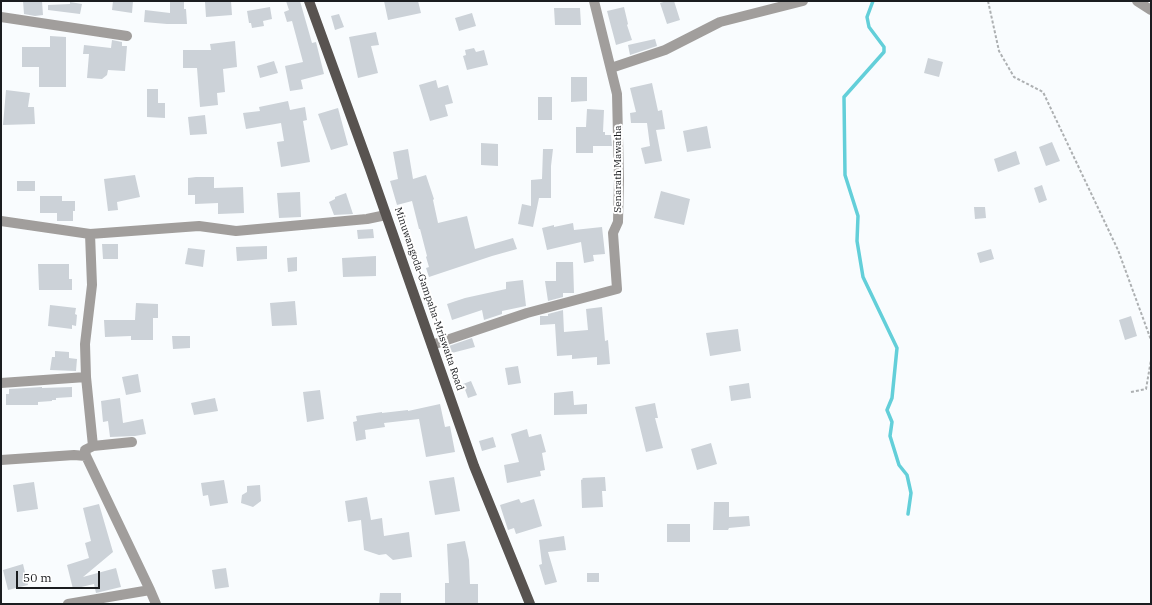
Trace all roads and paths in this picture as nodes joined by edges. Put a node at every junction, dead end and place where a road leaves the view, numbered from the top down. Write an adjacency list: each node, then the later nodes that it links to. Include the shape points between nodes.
1 (309, 1): 10 (main road, Minuwangoda-Gampaha-Mriswatta Road)
2 (594, 1): 9 (street, Senarath Mawatha)
3 (803, 1): 9 (street, via 720,22 665,50)
4 (988, 1): 13 (path, via 998,51 1014,77 1043,92 1118,250)
5 (1137, 1): 6 (street)
6 (1151, 10)
7 (1, 17): 8 (street)
8 (127, 36)
9 (611, 68): 14 (street, Senarath Mawatha, via 617,94 618,222 613,234 617,289 527,313)
10 (386, 216): 12 (street, via 236,231 199,226); 14 (main road, Minuwangoda-Gampaha-Mriswatta Road)
11 (1, 221): 12 (street)
12 (90, 234): 16 (street, via 92,286 85,344)
13 (1151, 340)
14 (432, 345): 26 (main road, Minuwangoda-Gampaha-Mriswatta Road, via 474,466)
15 (1151, 360): 18 (path, via 1146,389)
16 (86, 377): 17 (street); 20 (street)
17 (1, 383)
18 (1131, 392)
19 (132, 442): 20 (street)
20 (94, 446): 21 (street, via 85,450)
21 (86, 456): 22 (street); 23 (street)
22 (1, 460)
23 (150, 590): 24 (street); 25 (street)
24 (68, 604)
25 (156, 604)
26 (530, 604)

